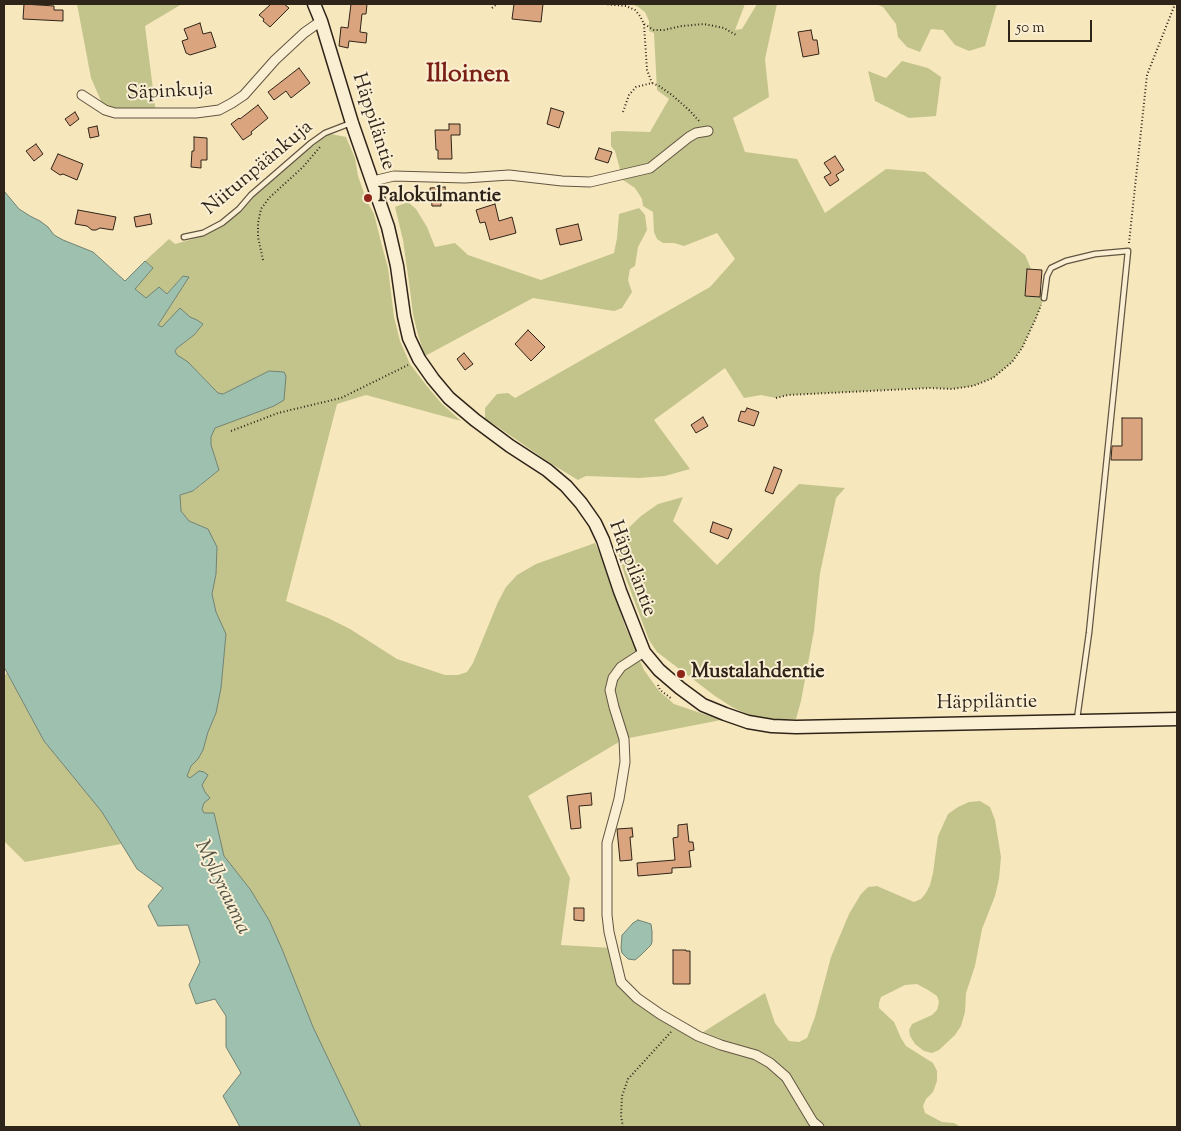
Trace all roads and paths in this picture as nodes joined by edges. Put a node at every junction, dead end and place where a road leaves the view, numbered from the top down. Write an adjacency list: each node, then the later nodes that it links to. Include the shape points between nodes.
1 (314, 4): 6 (street, Häppiläntie)
2 (497, 4): 5 (path)
3 (604, 4): 7 (path, via 635,10)
4 (1175, 4): 17 (path, via 1147,75)
5 (492, 8)
6 (321, 20): 10 (street, Säpinkuja, via 275,60 244,95 219,110 115,113 104,110); 12 (street, Häppiläntie)
7 (644, 24): 8 (path, via 654,30 710,25); 9 (path, via 647,70)
8 (736, 35)
9 (652, 84): 11 (path, via 636,87 629,95); 14 (path, via 672,95)
10 (82, 95)
11 (623, 112)
12 (352, 123): 13 (lane, Niitunpäänkuja); 15 (street, Häppiläntie)
13 (330, 131): 16 (lane, Niitunpäänkuja, via 311,143 222,223 203,233); 18 (path, via 317,151 262,209 258,238)
14 (708, 131): 15 (street, via 689,137 650,168 590,182 509,175 456,178 394,176)
15 (373, 181): 20 (street, Häppiläntie, via 392,243 409,338)
16 (184, 237)
17 (1128, 251): 19 (lane, via 1095,254 1051,268); 25 (lane, via 1089,633)
18 (263, 260)
19 (1044, 298): 21 (path, via 1022,348 1012,362 992,378 973,386)
20 (418, 359): 22 (path, via 341,398 278,413); 23 (street, Häppiläntie, via 449,398 510,446 547,470 581,503 603,540)
21 (776, 398)
22 (230, 431)
23 (644, 652): 25 (street, Häppiläntie, via 659,670 703,705 748,722 772,726); 26 (street, via 621,667 610,690 624,739 625,762 607,843 607,915 621,982 637,998)
24 (1177, 719): 25 (street, Häppiläntie)
25 (1077, 720)
26 (676, 1023): 27 (path, via 628,1079 622,1096); 28 (street, via 698,1036 770,1062 786,1077)
27 (623, 1127)
28 (819, 1127)

